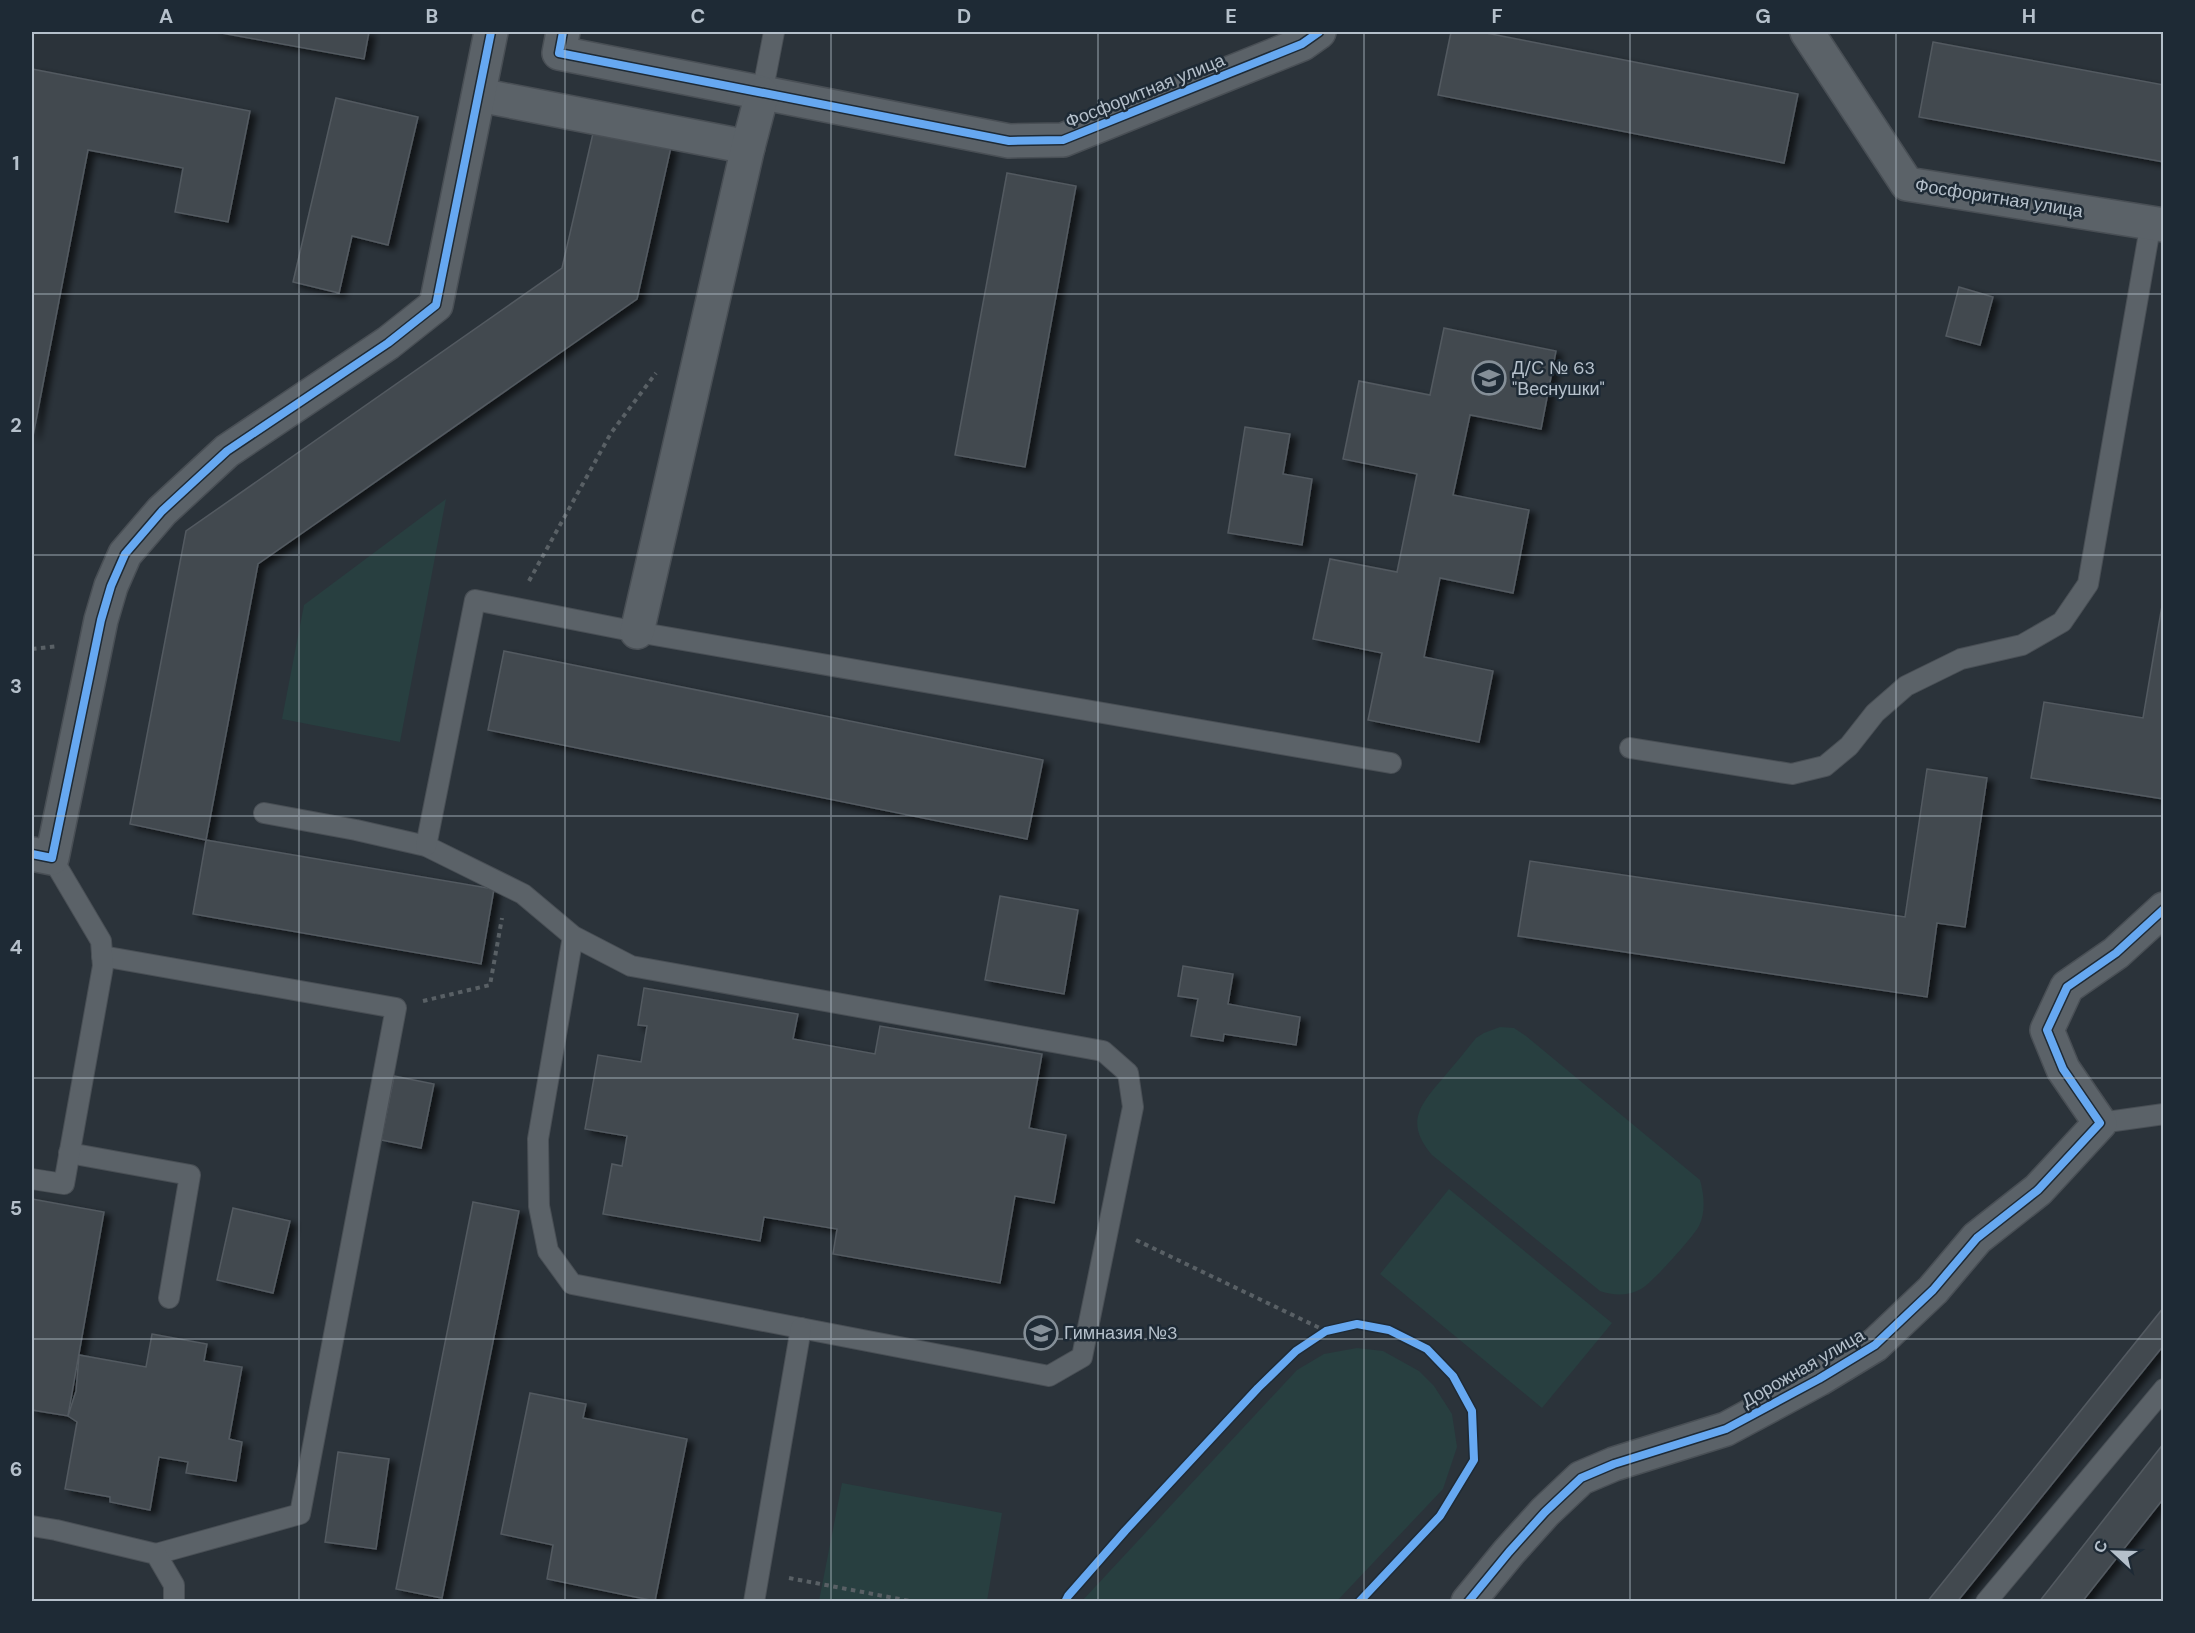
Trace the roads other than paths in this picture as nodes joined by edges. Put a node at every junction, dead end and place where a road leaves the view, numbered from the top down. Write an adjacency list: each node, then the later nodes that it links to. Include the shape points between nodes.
1 (563, 32): 6 (street, Фосфоритная улица, via 559,53)
2 (774, 32): 6 (lane)
3 (1319, 32): 6 (street, Фосфоритная улица, via 1302,44 1063,140 1009,141)
4 (1807, 32): 9 (street, Фосфоритная улица, via 1907,184)
5 (490, 38): 7 (street)
6 (762, 94): 8 (street)
7 (480, 95): 8 (street); 15 (street, via 436,305 388,343 227,451 162,512 125,554 101,620)
8 (748, 147): 10 (street)
9 (2157, 224): 11 (lane, via 2088,584 2062,622 2022,645 1960,659 1905,686 1826,766 1792,774)
10 (637, 632): 12 (lane); 14 (lane, via 475,600)
11 (1630, 748)
12 (1391, 763)
13 (264, 813): 14 (lane)
14 (426, 846): 17 (lane, via 523,894)
15 (42, 856): 18 (lane, via 101,941)
16 (2163, 909): 20 (street, via 2116,953 2067,987 2047,1030 2063,1069)
17 (573, 936): 24 (lane, via 538,1139 539,1206 548,1251 572,1284); 24 (lane, via 631,966 1102,1051 1128,1073 1133,1107 1082,1357 1049,1376)
18 (102, 956): 21 (lane); 27 (lane, via 396,1008 300,1514)
19 (2163, 1114): 20 (lane)
20 (2100, 1123): 30 (street, Дорожная улица, via 2038,1190 1977,1238 1934,1290 1875,1344 1726,1429 1581,1478 1509,1551)
21 (69, 1153): 22 (lane, via 64,1184); 23 (lane, via 190,1175)
22 (32, 1179)
23 (169, 1298)
24 (801, 1328): 29 (lane)
25 (2163, 1389): 31 (lane)
26 (32, 1526): 27 (lane)
27 (156, 1554): 28 (lane, via 174,1586)
28 (174, 1602)
29 (754, 1602)
30 (1468, 1602)
31 (1986, 1602)

